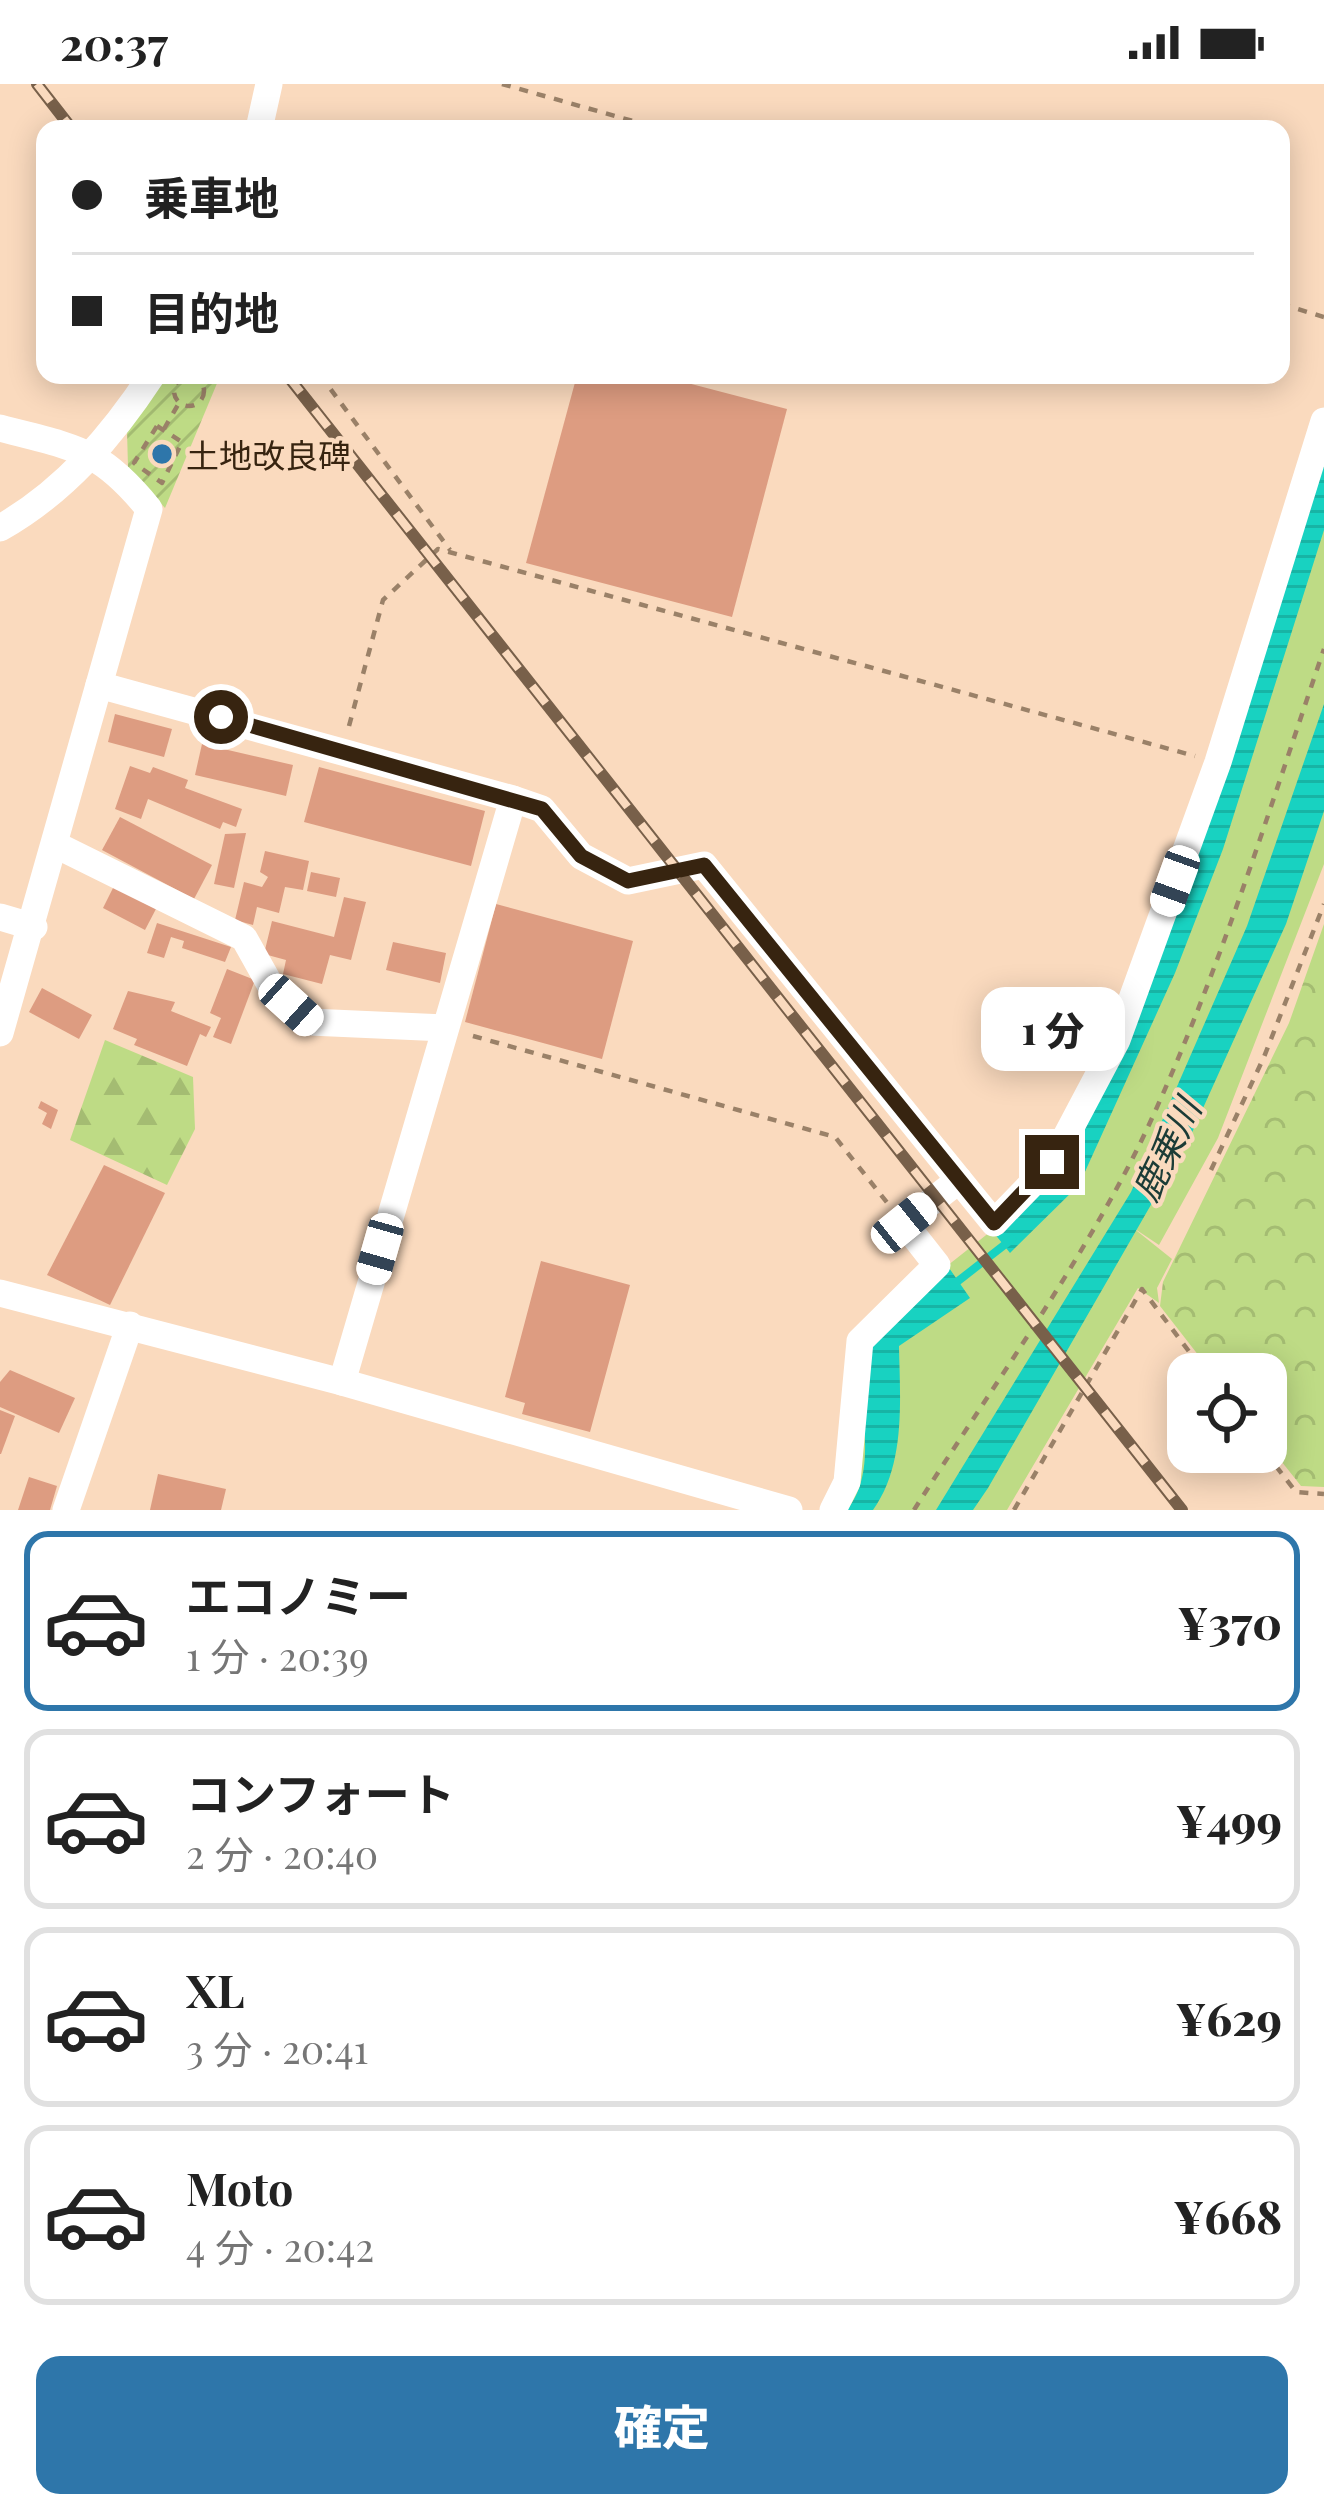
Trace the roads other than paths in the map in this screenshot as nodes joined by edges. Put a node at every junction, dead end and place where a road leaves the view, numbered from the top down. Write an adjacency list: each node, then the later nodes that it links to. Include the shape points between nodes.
1 (269, 84): 2 (street)
2 (262, 120)
3 (145, 384): 6 (street)
4 (1324, 421): 15 (street, via 1218,762 1118,1040 1052,1162 994,1223)
5 (0, 428): 6 (street)
6 (94, 453): 7 (street, via 35,508); 8 (street, via 149,509)
7 (0, 528)
8 (99, 685): 9 (street); 10 (street)
9 (513, 799): 13 (street); 15 (street, via 542,809 581,856 628,881 704,865)
10 (56, 845): 12 (street); 13 (street, via 244,938 272,988 310,1022)
11 (0, 917): 12 (street)
12 (34, 927): 14 (street)
13 (445, 1028): 18 (street)
14 (0, 1033)
15 (959, 1180): 21 (street, via 904,1223 937,1265 860,1341 847,1482)
16 (0, 1293): 17 (street)
17 (130, 1325): 18 (street); 19 (street)
18 (342, 1382): 20 (street)
19 (66, 1510)
20 (789, 1510)
21 (832, 1510)

